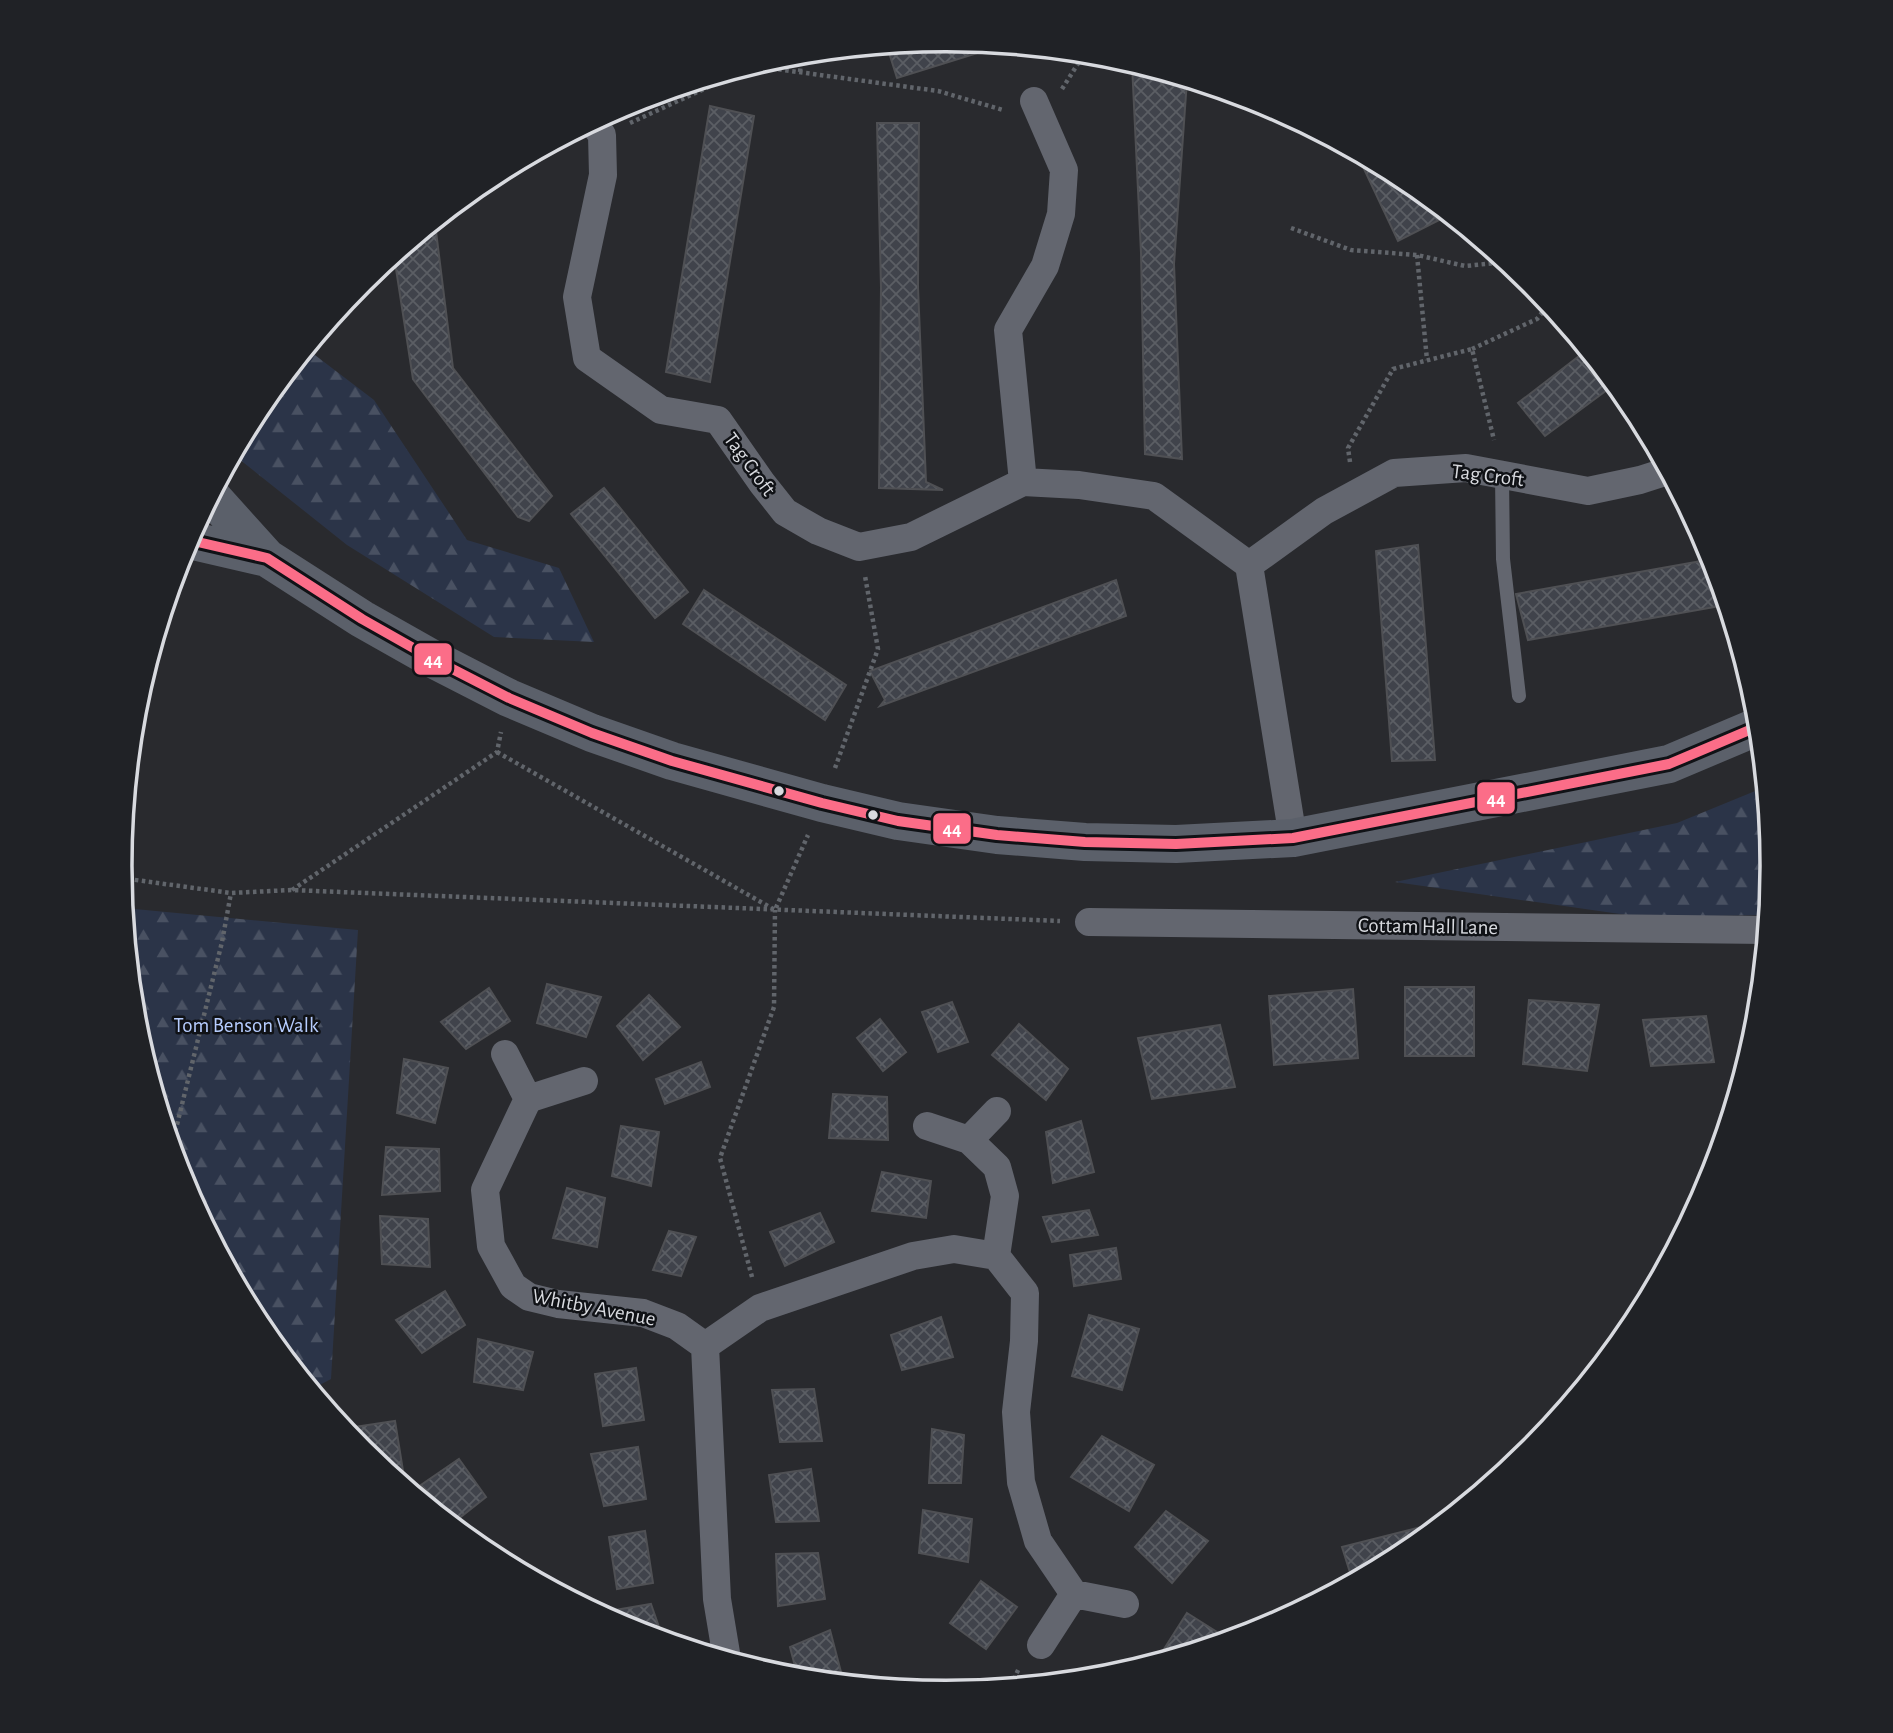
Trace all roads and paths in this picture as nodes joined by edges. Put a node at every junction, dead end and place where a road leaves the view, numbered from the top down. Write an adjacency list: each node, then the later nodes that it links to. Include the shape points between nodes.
1 (801, 66): 3 (path)
2 (781, 70): 3 (path)
3 (800, 72): 4 (path, via 938,90)
4 (1038, 111): 14 (street, via 1064,170 1061,214 1045,266 1008,330)
5 (598, 131): 14 (street, Tag Croft, via 603,175 577,297 587,358 661,410 718,420 785,512 859,547 911,537)
6 (1291, 228): 7 (path, via 1351,250)
7 (1417, 254): 8 (path, via 1465,265); 11 (path)
8 (1492, 263)
9 (1542, 313): 10 (path)
10 (1472, 349): 11 (path); 13 (path)
11 (1427, 360): 15 (path, via 1393,369 1348,448)
12 (1659, 474): 13 (street, Tag Croft, via 1588,491)
13 (1502, 475): 15 (street, Tag Croft, via 1465,468 1394,473); 20 (lane, via 1503,559)
14 (1023, 482): 19 (street, Tag Croft, via 1154,496)
15 (1356, 493): 19 (street, Tag Croft)
16 (218, 503): 18 (street)
17 (200, 542): 18 (street)
18 (267, 558): 21 (street, via 362,619)
19 (1249, 565): 23 (street)
20 (1519, 696)
21 (509, 698): 23 (street, via 672,761 898,821 1085,842 1176,844); 25 (path, via 497,752)
22 (1749, 730): 23 (street, via 1668,764)
23 (1293, 838)
24 (133, 880): 26 (path)
25 (291, 890): 26 (path); 27 (path)
26 (231, 893): 35 (path)
27 (775, 910): 28 (path); 38 (path, via 774,1007 720,1158)
28 (1089, 922): 29 (street, Cottam Hall Lane)
29 (1758, 930)
30 (505, 1054): 32 (street)
31 (584, 1081): 32 (street)
32 (528, 1099): 39 (street, Whitby Avenue, via 485,1190 491,1246 513,1286 529,1297 558,1304 643,1313 677,1326)
33 (997, 1111): 36 (street)
34 (927, 1126): 36 (street)
35 (176, 1128)
36 (969, 1140): 37 (street, via 997,1167 1005,1196)
37 (996, 1256): 38 (street, via 954,1249 914,1256); 40 (street, via 1025,1293 1016,1412 1021,1482 1038,1541)
38 (760, 1308): 39 (street)
39 (705, 1346): 43 (street, via 717,1599)
40 (1074, 1594): 41 (street); 42 (street)
41 (1125, 1604)
42 (1041, 1645)
43 (725, 1650)

